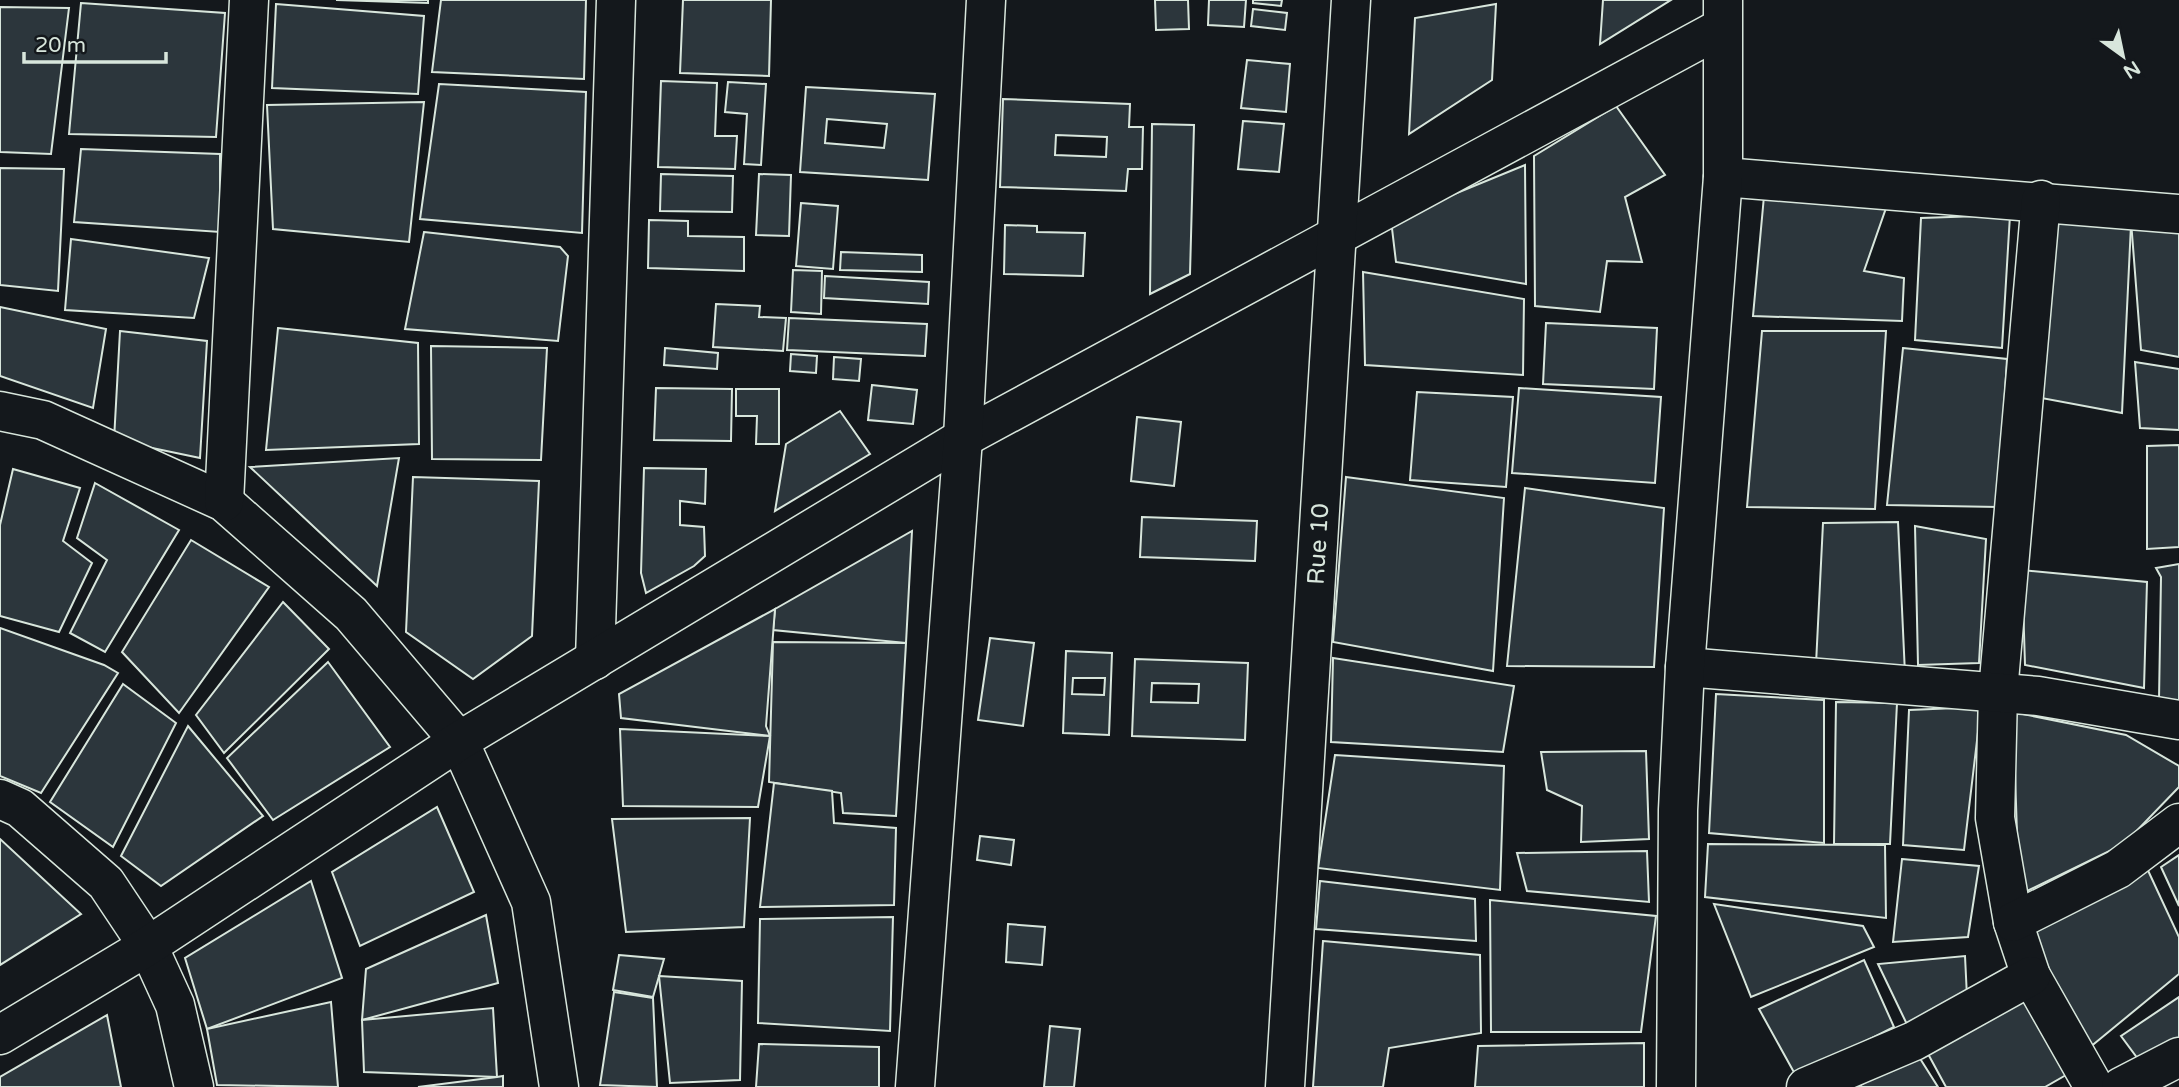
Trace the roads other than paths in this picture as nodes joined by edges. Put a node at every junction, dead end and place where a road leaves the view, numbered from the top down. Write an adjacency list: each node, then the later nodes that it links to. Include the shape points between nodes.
1 (249, 0): 12 (street)
2 (616, 0): 13 (street)
3 (986, 0): 11 (street)
4 (1351, 0): 9 (street, Rue 10)
5 (1722, 14): 6 (street); 9 (street)
6 (1723, 177): 7 (street); 14 (street)
7 (2041, 200): 8 (street); 15 (street)
8 (2179, 214)
9 (1338, 236): 11 (street); 28 (street, Rue 10)
10 (0, 411): 12 (street, via 43,419)
11 (963, 438): 13 (street); 27 (street)
12 (224, 502): 17 (street, via 351,614)
13 (595, 660): 17 (street)
14 (1685, 667): 15 (street); 29 (street, via 1678,810)
15 (1998, 692): 16 (street); 20 (street, via 1995,818)
16 (2179, 720)
17 (459, 741): 21 (street); 26 (street, via 531,902)
18 (0, 799): 21 (street, via 20,808 106,883)
19 (2179, 823): 20 (street, via 2118,869)
20 (2013, 922): 22 (street)
21 (148, 946): 23 (street); 25 (street, via 176,1005)
22 (2031, 976): 30 (street, via 1914,1041); 31 (street)
23 (0, 1035)
24 (2179, 1057): 32 (street)
25 (194, 1087)
26 (559, 1087)
27 (915, 1087)
28 (1285, 1087)
29 (1676, 1087)
30 (1806, 1087)
31 (2094, 1087)
32 (2121, 1087)

